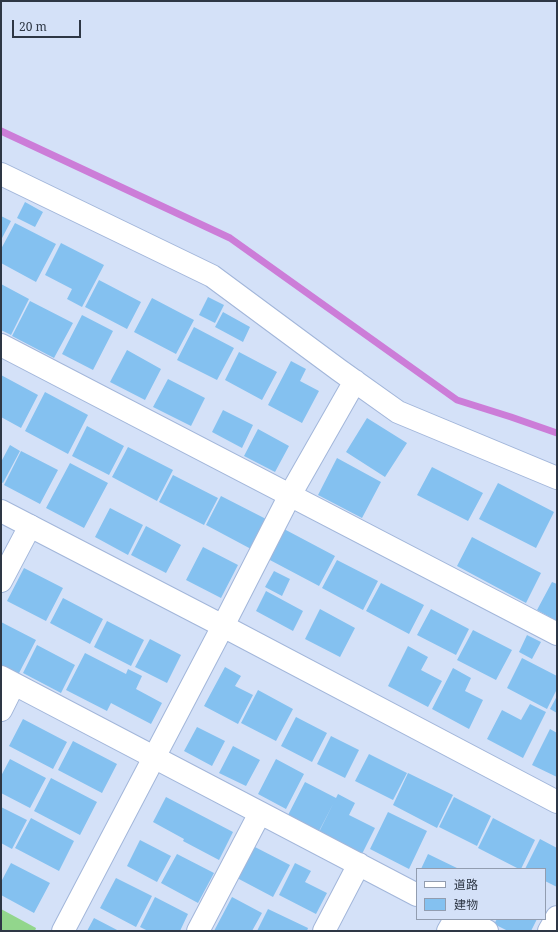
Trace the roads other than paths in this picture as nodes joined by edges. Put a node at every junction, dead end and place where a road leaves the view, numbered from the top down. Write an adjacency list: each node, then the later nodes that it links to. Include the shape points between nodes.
1 (1, 174): 3 (street, via 212,276)
2 (1, 345): 5 (street)
3 (355, 381): 4 (street, via 398,412); 5 (street)
4 (557, 478)
5 (290, 495): 9 (street); 10 (street)
6 (1, 511): 7 (street)
7 (30, 526): 8 (street); 9 (street)
8 (1, 581)
9 (223, 626): 13 (street); 14 (street)
10 (557, 634)
11 (8, 681): 12 (street); 13 (street)
12 (1, 710)
13 (154, 757): 15 (street); 21 (street)
14 (557, 802)
15 (260, 813): 16 (street); 22 (street)
16 (359, 864): 17 (street); 23 (street)
17 (416, 894)
18 (557, 917): 26 (street)
19 (454, 920): 24 (street)
20 (466, 920): 25 (street)
21 (63, 931)
22 (198, 931)
23 (324, 931)
24 (448, 931)
25 (487, 931)
26 (549, 931)

